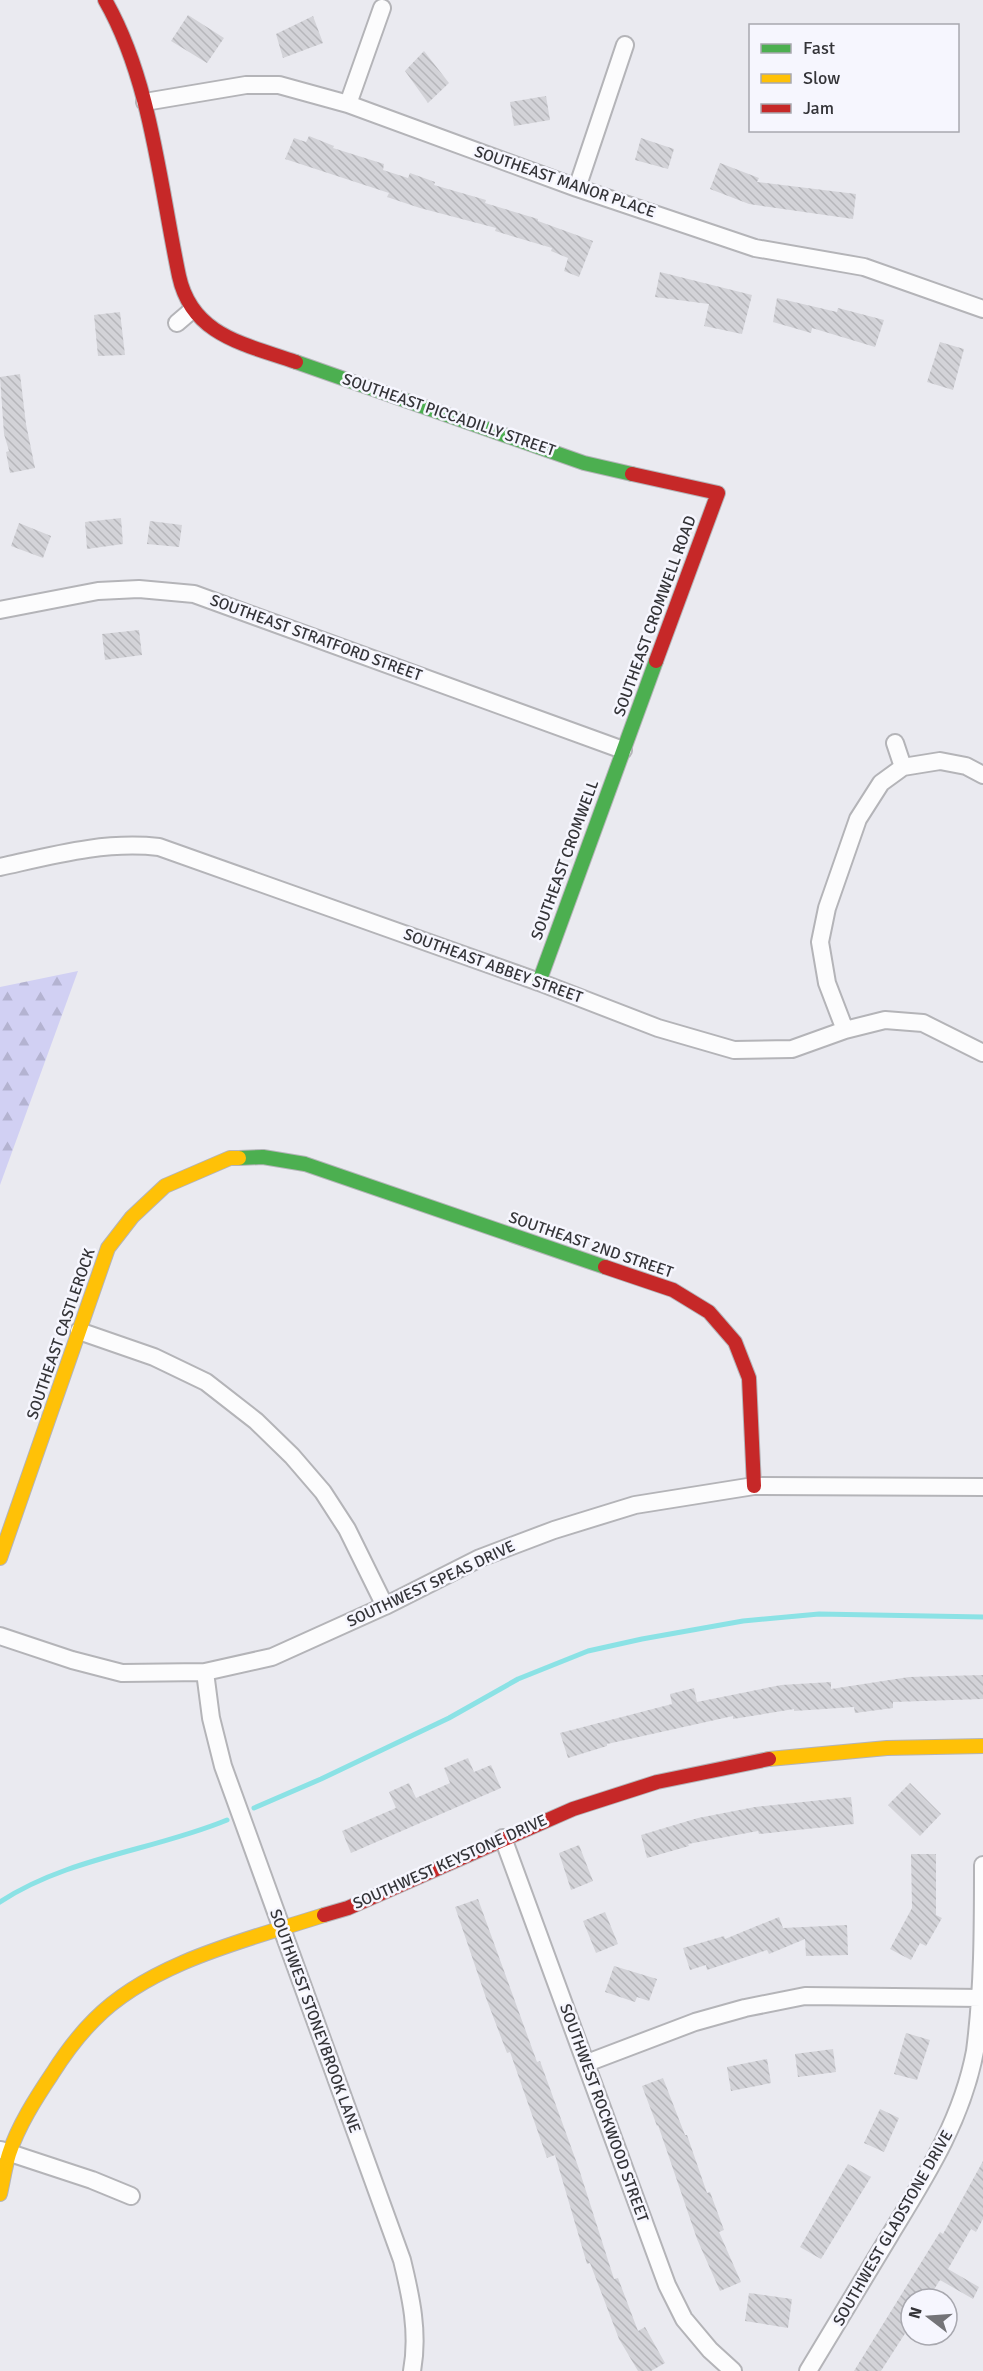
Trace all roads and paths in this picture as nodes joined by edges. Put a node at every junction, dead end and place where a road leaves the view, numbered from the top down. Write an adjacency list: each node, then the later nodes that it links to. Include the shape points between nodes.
1 (105, 0): 4 (street, via 131,50)
2 (382, 8): 5 (street)
3 (624, 45): 6 (street)
4 (145, 102): 5 (street, SOUTHEAST MANOR PLACE, via 246,86 279,85); 8 (street, via 183,294)
5 (348, 104): 6 (street, SOUTHEAST MANOR PLACE)
6 (577, 188): 7 (street, SOUTHEAST MANOR PLACE, via 755,248 864,267)
7 (983, 309)
8 (191, 311): 9 (street); 10 (street, SOUTHEAST PICCADILLY STREET, via 231,339 584,463)
9 (177, 323)
10 (718, 494): 13 (street, SOUTHEAST CROMWELL ROAD)
11 (0, 610): 13 (street, SOUTHEAST STRATFORD STREET, via 98,591 139,589 194,594)
12 (895, 743): 14 (street)
13 (623, 750): 17 (street, SOUTHEAST CROMWELL)
14 (903, 767): 15 (street, via 940,761 966,766); 18 (street, via 881,783 858,819 827,908 820,942 827,983)
15 (983, 775)
16 (0, 867): 17 (street, SOUTHEAST ABBEY STREET, via 111,845 159,847)
17 (539, 982): 18 (street, SOUTHEAST ABBEY STREET, via 658,1028 734,1050 792,1049)
18 (845, 1030): 19 (street, SOUTHEAST ABBEY STREET, via 885,1020 923,1023)
19 (983, 1053)
20 (283, 1160): 21 (street, SOUTHEAST CASTLEROCK, via 230,1158 165,1186 132,1217 108,1248); 22 (street, SOUTHEAST 2ND STREET, via 305,1164 673,1290 709,1312 735,1342 749,1378)
21 (79, 1331): 24 (street, SOUTHEAST CASTLEROCK); 25 (street, via 154,1357 206,1382 256,1421 323,1492 347,1529)
22 (754, 1486): 23 (street, SOUTHWEST SPEAS DRIVE); 25 (street, SOUTHWEST SPEAS DRIVE, via 635,1505 554,1530 480,1558)
23 (983, 1487)
24 (0, 1558)
25 (385, 1606): 27 (street, SOUTHWEST SPEAS DRIVE, via 272,1657)
26 (0, 1636): 27 (street, SOUTHWEST SPEAS DRIVE, via 122,1673)
27 (205, 1672): 31 (street, SOUTHWEST STONEYBROOK LANE, via 223,1766)
28 (983, 1746): 29 (street, SOUTHWEST KEYSTONE DRIVE, via 887,1748 764,1759 657,1782 573,1809)
29 (503, 1838): 31 (street, SOUTHWEST KEYSTONE DRIVE, via 348,1908); 33 (street, SOUTHWEST ROCKWOOD STREET)
30 (983, 1865): 32 (street, SOUTHWEST GLADSTONE DRIVE)
31 (282, 1929): 34 (street, SOUTHWEST KEYSTONE DRIVE, via 178,1965 118,2000 95,2019 63,2057); 37 (street, SOUTHWEST STONEYBROOK LANE, via 402,2260 413,2307)
32 (982, 1998): 33 (street, via 805,1996 694,2022); 39 (street, SOUTHWEST GLADSTONE DRIVE, via 975,2051 950,2132)
33 (587, 2063): 38 (street, SOUTHWEST ROCKWOOD STREET, via 667,2285 684,2319)
34 (5, 2151): 35 (street, SOUTHWEST KEYSTONE DRIVE); 36 (street)
35 (0, 2194)
36 (131, 2196)
37 (412, 2371)
38 (733, 2371)
39 (808, 2371)

